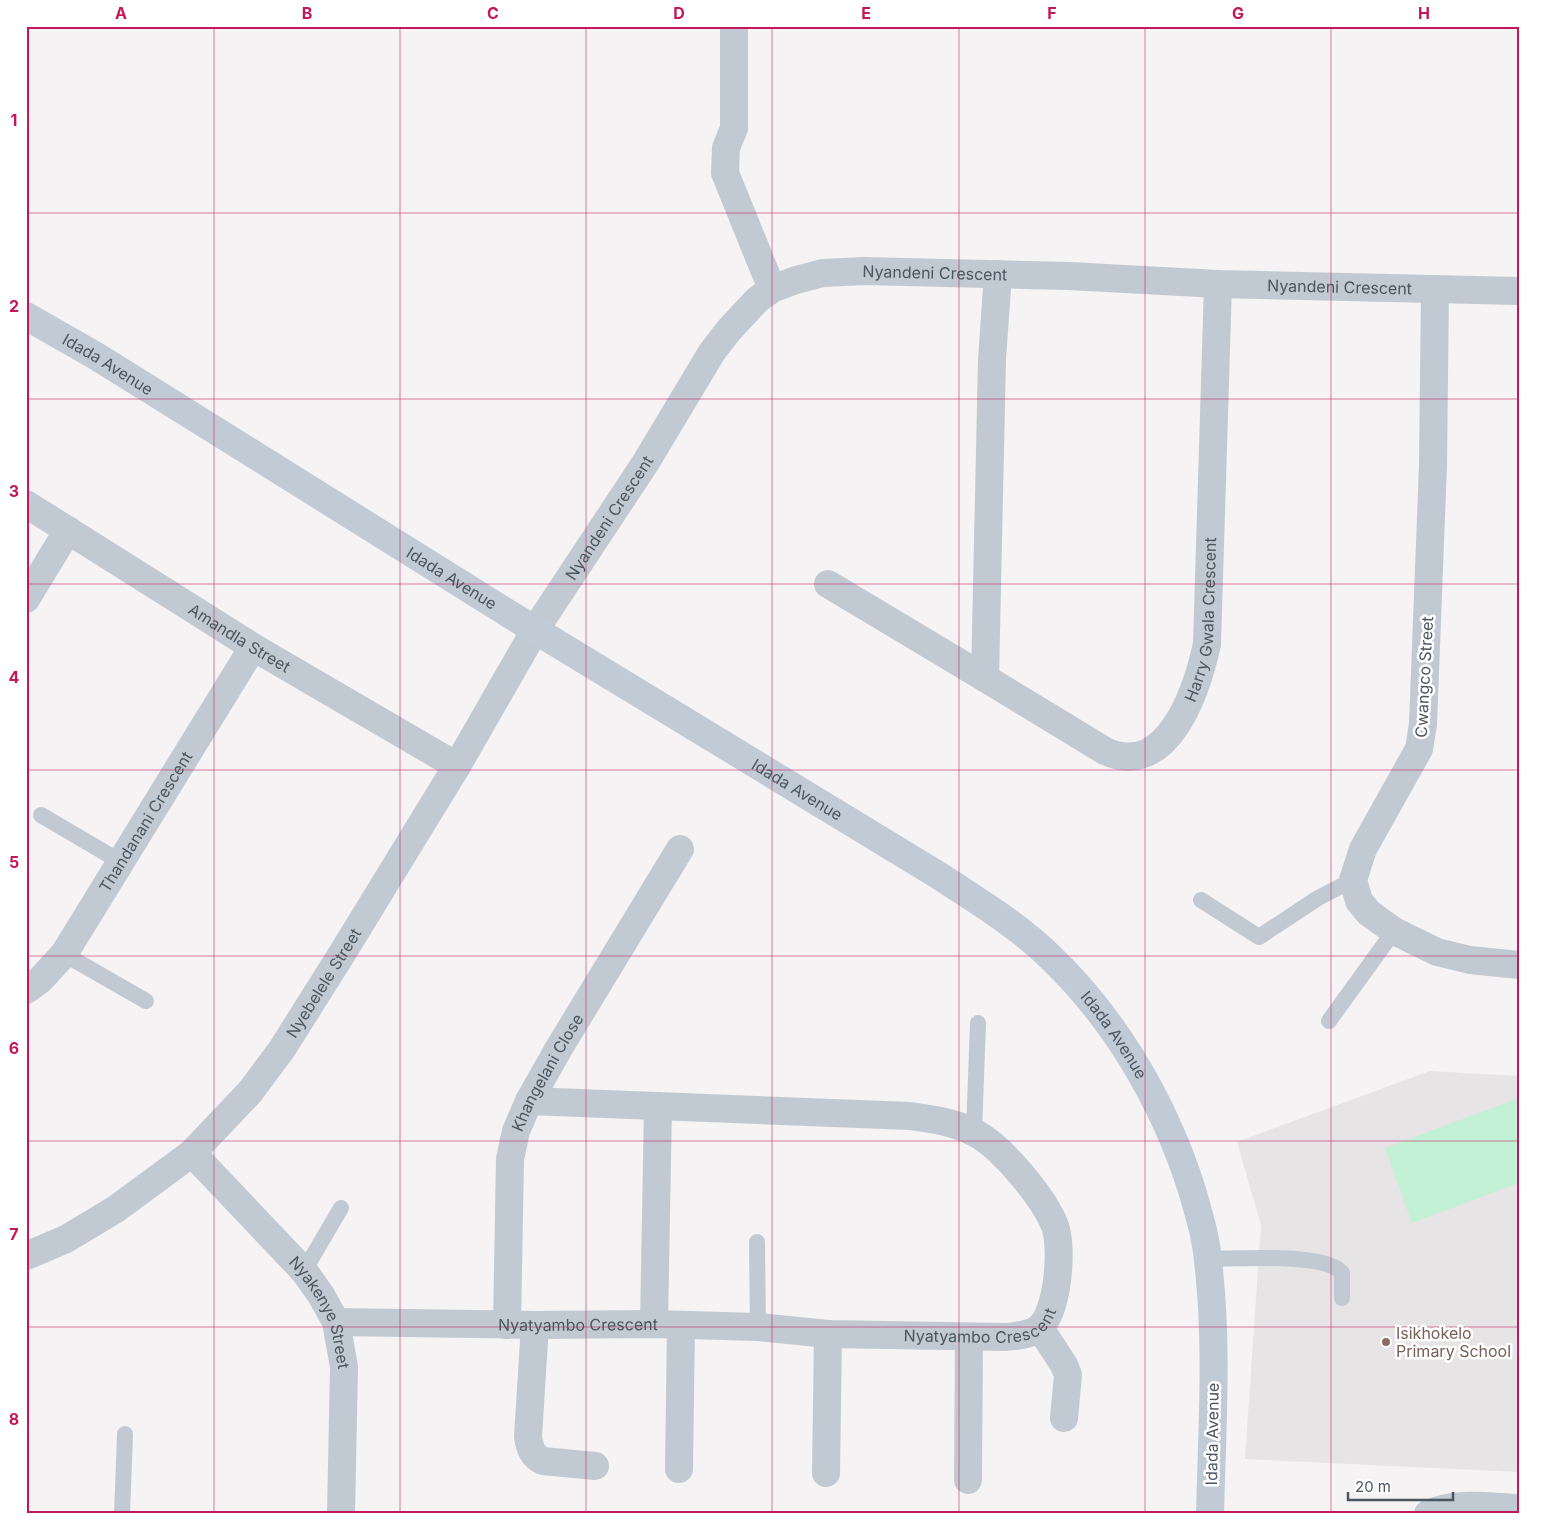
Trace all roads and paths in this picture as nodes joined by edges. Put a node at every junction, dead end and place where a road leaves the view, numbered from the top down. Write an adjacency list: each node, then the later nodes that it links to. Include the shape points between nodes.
1 (734, 26): 4 (street, via 734,128 726,148 725,173)
2 (998, 274): 3 (street, Nyandeni Crescent); 4 (street, Nyandeni Crescent, via 823,273); 14 (street, via 992,359)
3 (1218, 284): 5 (street, Nyandeni Crescent); 14 (street, Harry Gwala Crescent, via 1207,644 1197,685 1180,717 1167,738 1152,751 1139,756 1114,756)
4 (772, 289): 12 (street, Nyandeni Crescent, via 756,300 712,352 646,462)
5 (1435, 289): 6 (street, Nyandeni Crescent); 19 (street, Cwangco Street, via 1433,465 1423,724 1419,749 1363,848)
6 (1519, 291)
7 (26, 316): 12 (street, Idada Avenue)
8 (26, 504): 9 (street, Amandla Street)
9 (68, 530): 11 (street); 13 (street, Amandla Street)
10 (828, 584): 14 (street, Harry Gwala Crescent)
11 (26, 599)
12 (535, 630): 15 (street, Nyebelele Street); 35 (street, Idada Avenue, via 938,875 989,908 1044,951 1112,1028 1163,1113 1198,1209)
13 (253, 647): 15 (street, Amandla Street); 18 (street, Thandanani Crescent)
14 (985, 678)
15 (457, 766): 31 (street, Nyebelele Street, via 282,1049 250,1092)
16 (41, 815): 18 (lane)
17 (680, 849): 28 (street, Khangelani Close)
18 (121, 862): 22 (street, Thandanani Crescent)
19 (1353, 880): 20 (lane, via 1318,898 1259,937); 21 (street, via 1359,901 1369,913)
20 (1201, 900)
21 (1394, 931): 23 (street, via 1437,952); 26 (lane)
22 (64, 954): 24 (street, Thandanani Crescent); 25 (lane)
23 (1519, 966)
24 (26, 990)
25 (146, 1001)
26 (1329, 1021)
27 (978, 1023): 30 (lane)
28 (529, 1101): 29 (street, Nyatyambo Crescent); 39 (street, Khangelani Close, via 516,1132 510,1159)
29 (658, 1106): 30 (street, Nyatyambo Crescent, via 910,1116 934,1119); 41 (street)
30 (974, 1132): 43 (street, Nyatyambo Crescent, via 1013,1164 1054,1225 1059,1256 1055,1288)
31 (192, 1153): 34 (street, Nyebelele Street, via 116,1209 66,1239); 36 (street, Nyakenye Street)
32 (341, 1208): 36 (lane)
33 (757, 1242): 42 (lane)
34 (26, 1256)
35 (1208, 1259): 37 (lane, via 1300,1259 1328,1265 1342,1273); 55 (street, Idada Avenue, via 1214,1332)
36 (304, 1271): 38 (street, Nyakenye Street)
37 (1342, 1298)
38 (336, 1322): 39 (street, Nyatyambo Crescent); 54 (street, Nyakenye Street, via 344,1367)
39 (507, 1325): 40 (street, Nyatyambo Crescent)
40 (535, 1325): 41 (street, Nyatyambo Crescent); 48 (street, via 528,1437 533,1453 543,1461)
41 (668, 1325): 42 (street, Nyatyambo Crescent); 49 (street)
42 (758, 1327): 44 (street, Nyatyambo Crescent)
43 (1040, 1328): 45 (street, Nyatyambo Crescent, via 1006,1337); 46 (street, via 1068,1375)
44 (828, 1334): 45 (street, Nyatyambo Crescent); 50 (street)
45 (969, 1336): 51 (street)
46 (1064, 1418)
47 (125, 1434): 53 (lane)
48 (595, 1466)
49 (679, 1469)
50 (826, 1473)
51 (968, 1480)
52 (1519, 1508): 56 (street, via 1460,1506)
53 (122, 1514)
54 (340, 1514)
55 (1210, 1514)
56 (1428, 1514)

